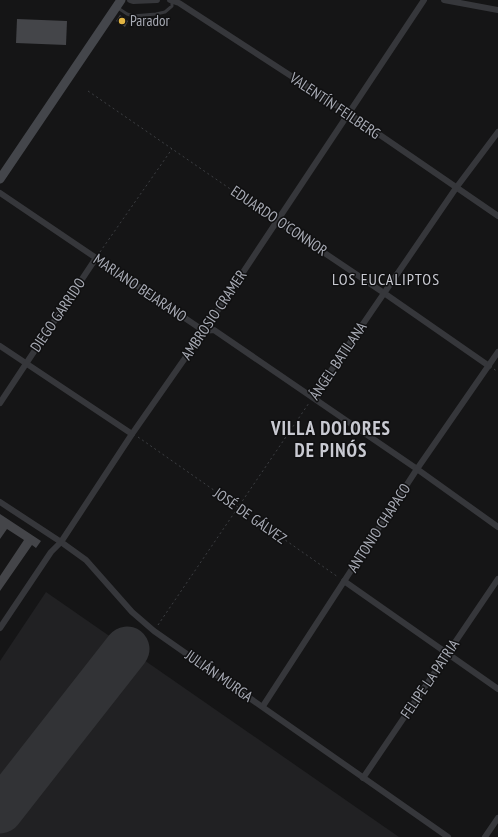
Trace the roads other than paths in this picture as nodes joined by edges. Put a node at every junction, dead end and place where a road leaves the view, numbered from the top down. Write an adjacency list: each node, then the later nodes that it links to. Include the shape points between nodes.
1 (130, 0): 2 (street)
2 (157, 0)
3 (171, 0): 6 (lane, via 172,6 165,12 133,16 127,14); 8 (street, VALENTÍN FEILBERG)
4 (424, 0): 8 (street, AMBROSIO CRAMER)
5 (444, 0): 7 (street)
6 (119, 4): 10 (main road)
7 (498, 10)
8 (348, 113): 11 (street, VALENTÍN FEILBERG); 14 (street, AMBROSIO CRAMER)
9 (498, 132): 11 (street, ÁNGEL BATILANA)
10 (0, 179)
11 (456, 188): 13 (street, VALENTÍN FEILBERG); 16 (street, ÁNGEL BATILANA)
12 (0, 193): 15 (street, MARIANO BEJARANO)
13 (498, 216)
14 (277, 221): 16 (street, EDUARDO O'CONNOR); 17 (street, AMBROSIO CRAMER)
15 (96, 258): 17 (street, MARIANO BEJARANO); 20 (street, DIEGO GARRIDO)
16 (384, 293): 21 (street, EDUARDO O'CONNOR); 22 (street, ÁNGEL BATILANA)
17 (204, 331): 22 (street, MARIANO BEJARANO, via 214,330); 24 (street, AMBROSIO CRAMER)
18 (0, 346): 20 (street)
19 (498, 352): 21 (street, ANTONIO CHAPACO)
20 (26, 363): 23 (street, DIEGO GARRIDO); 24 (street)
21 (489, 366): 25 (street, ANTONIO CHAPACO)
22 (313, 397): 25 (street, MARIANO BEJARANO)
23 (0, 403)
24 (132, 434): 28 (street, AMBROSIO CRAMER)
25 (417, 469): 27 (street, MARIANO BEJARANO); 30 (street, ANTONIO CHAPACO)
26 (0, 502): 28 (street, JULIÁN MURGA)
27 (498, 527)
28 (61, 542): 31 (street, AMBROSIO CRAMER, via 51,552); 34 (street, JULIÁN MURGA, via 86,560 132,612 154,631)
29 (498, 579): 32 (street, FELIPE LA PATRIA)
30 (344, 581): 32 (street); 34 (street, ANTONIO CHAPACO)
31 (0, 628)
32 (447, 653): 33 (street); 35 (street, FELIPE LA PATRIA)
33 (498, 689)
34 (262, 706): 35 (street, JULIÁN MURGA)
35 (363, 778): 37 (street, JULIÁN MURGA)
36 (498, 818): 38 (street)
37 (448, 837)
38 (485, 837)

